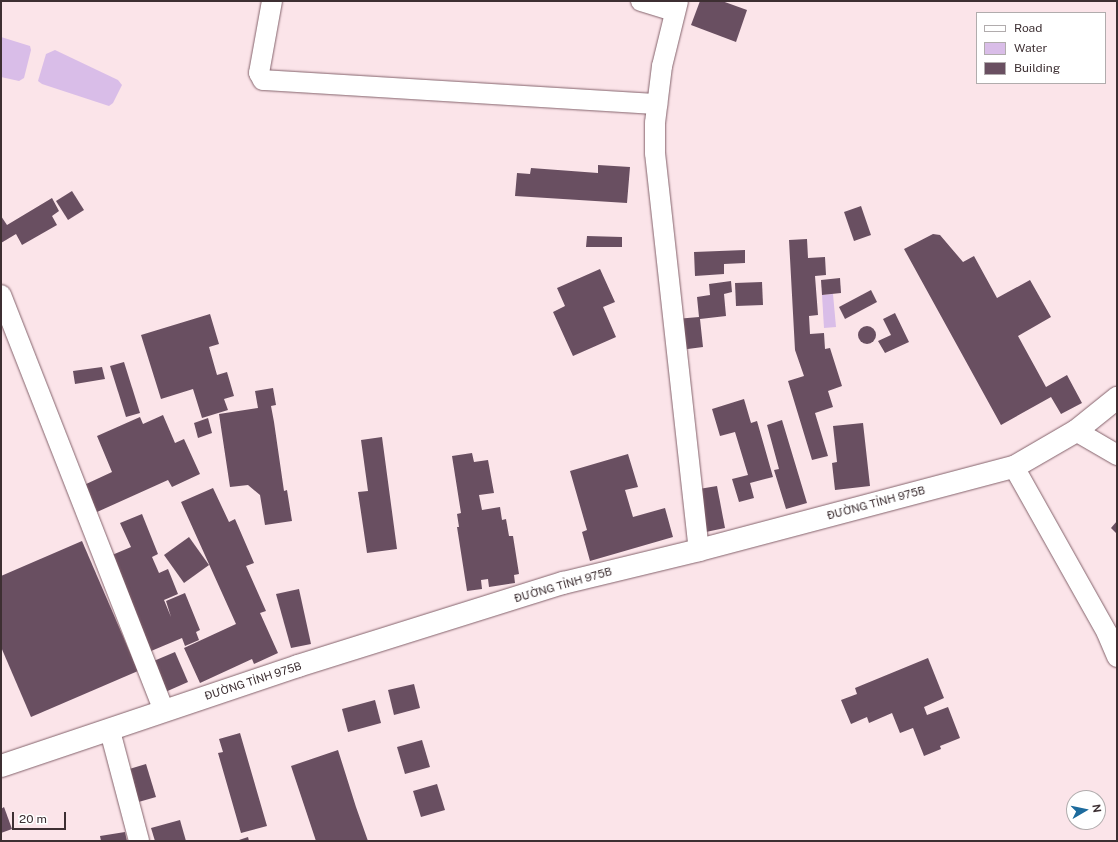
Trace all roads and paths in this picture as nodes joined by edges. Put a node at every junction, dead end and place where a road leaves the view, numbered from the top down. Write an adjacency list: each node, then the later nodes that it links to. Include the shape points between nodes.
1 (272, 1): 4 (street, via 259,73 263,80)
2 (641, 1): 3 (street)
3 (676, 6): 4 (street, via 662,66)
4 (657, 104): 10 (street, via 655,153)
5 (1, 296): 12 (street)
6 (1117, 398): 7 (main road, ĐƯỜNG TỈNH 975B)
7 (1076, 431): 8 (street); 9 (main road, ĐƯỜNG TỈNH 975B)
8 (1117, 455)
9 (1014, 467): 10 (main road, ĐƯỜNG TỈNH 975B); 11 (street, via 1107,633)
10 (699, 550): 12 (main road, ĐƯỜNG TỈNH 975B, via 563,583)
11 (1117, 657)
12 (164, 711): 13 (main road, ĐƯỜNG TỈNH 975B)
13 (110, 731): 14 (main road, ĐƯỜNG TỈNH 975B); 15 (street)
14 (1, 766)
15 (139, 841)

